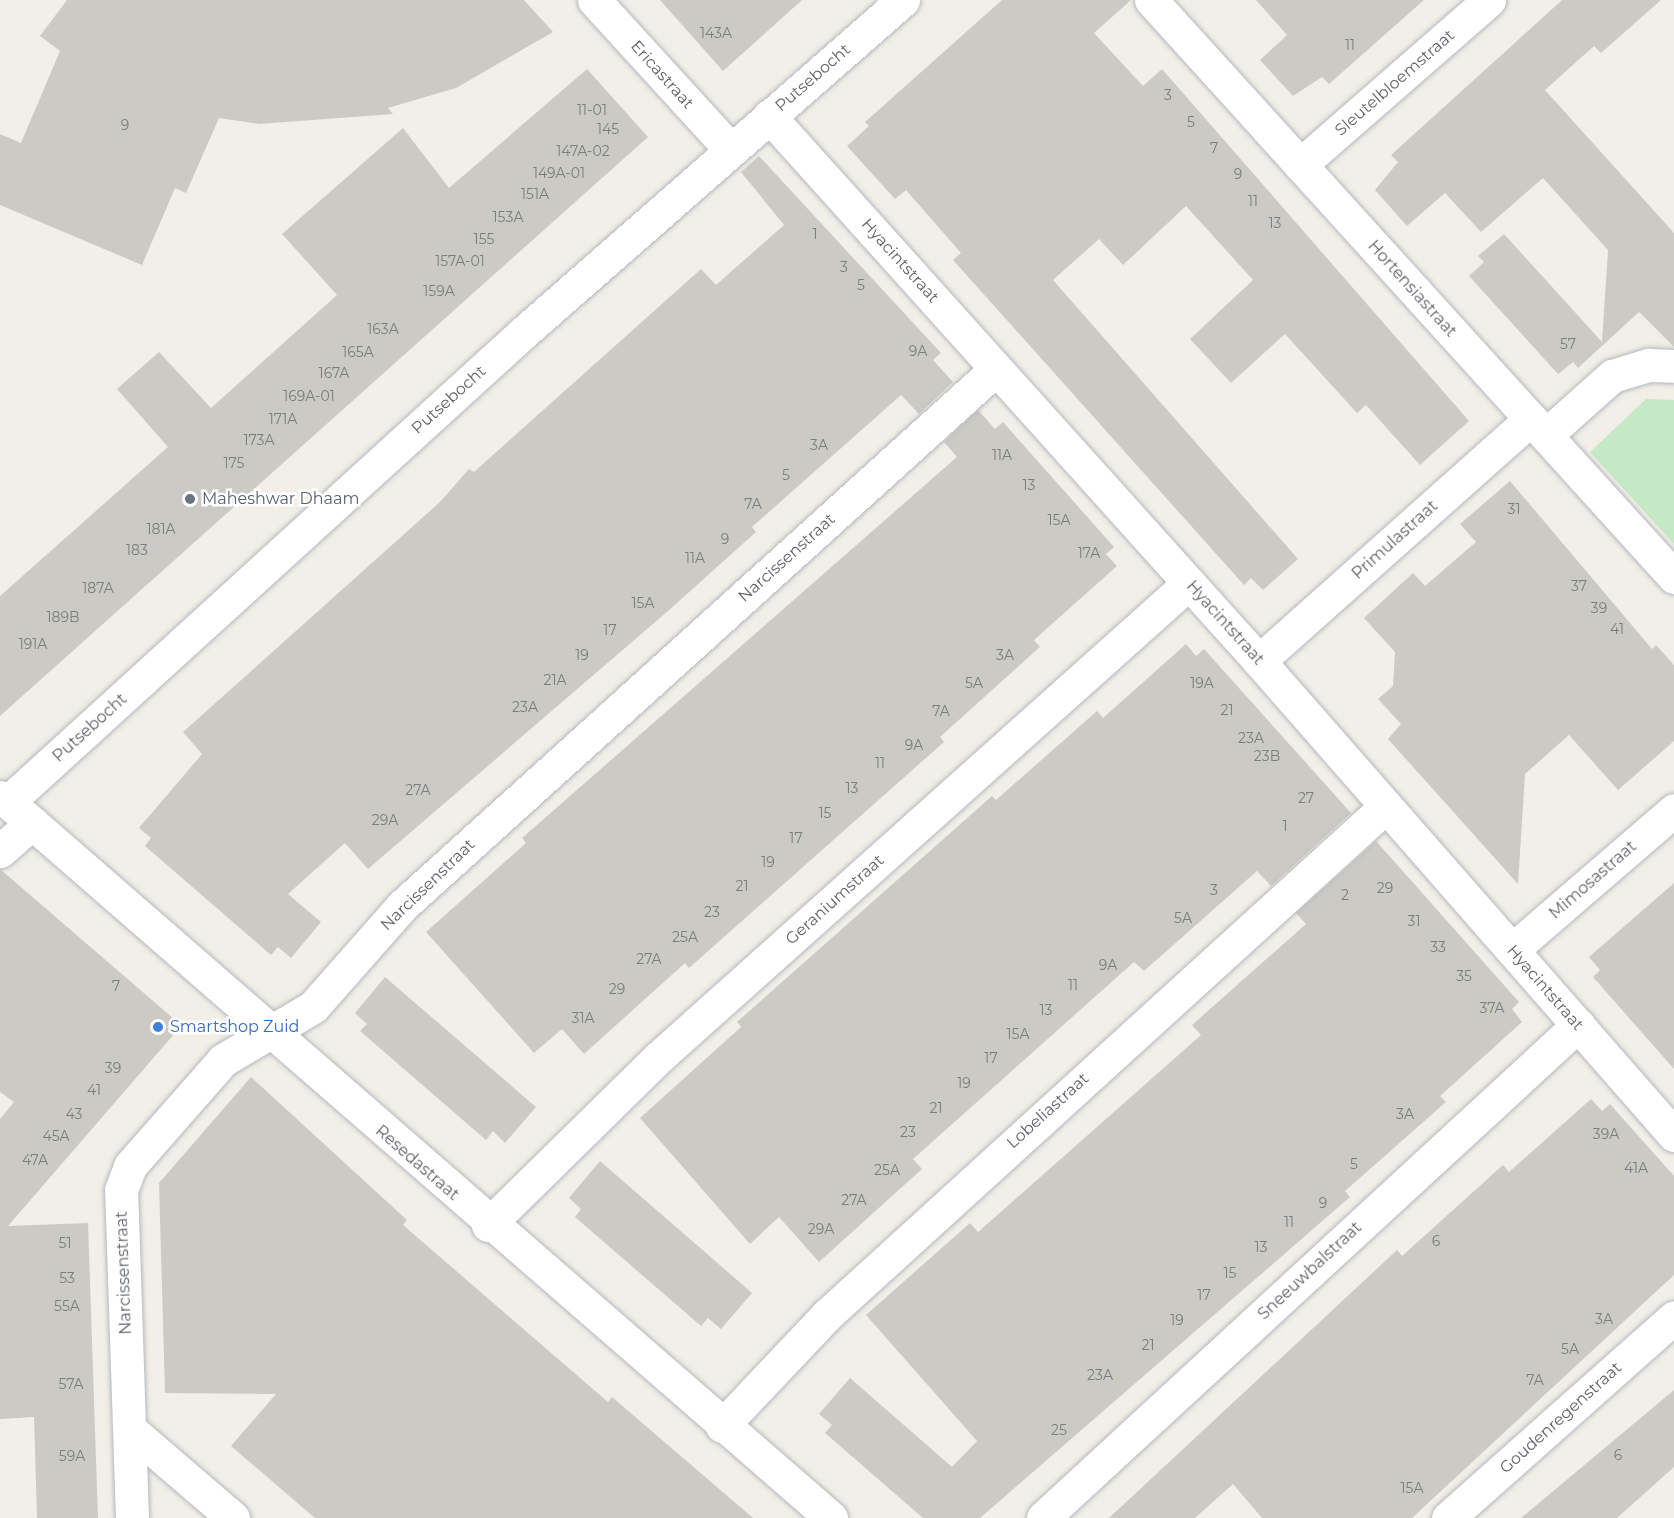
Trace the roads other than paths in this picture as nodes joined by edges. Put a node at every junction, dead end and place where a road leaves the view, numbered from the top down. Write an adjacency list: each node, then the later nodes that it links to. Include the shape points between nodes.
1 (594, 0): 6 (street, Ericastraat)
2 (903, 0): 5 (street, Putsebocht)
3 (1151, 0): 7 (street, Hortensiastraat)
4 (1489, 0): 7 (street, Sleutelbloemstraat)
5 (769, 116): 6 (street, Putsebocht); 9 (street, Hyacintstraat)
6 (730, 149): 14 (street, Putsebocht)
7 (1300, 165): 10 (street, Hortensiastraat)
8 (1674, 366): 10 (street, Primulastraat, via 1649,365 1612,376)
9 (996, 369): 12 (street, Hyacintstraat); 20 (street, Narcissenstraat, via 402,906 313,1007)
10 (1538, 427): 11 (street, Hortensiastraat); 13 (street, Primulastraat)
11 (1674, 578)
12 (1189, 583): 13 (street, Hyacintstraat); 22 (street, Geraniumstraat, via 659,1057)
13 (1259, 661): 15 (street, Hyacintstraat)
14 (13, 807): 17 (street, Putsebocht); 20 (street, Resedastraat)
15 (1385, 807): 18 (street, Hyacintstraat); 24 (street, Lobeliastraat, via 827,1315)
16 (1674, 810): 18 (street, Mimosastraat)
17 (0, 851)
18 (1512, 950): 19 (street, Hyacintstraat)
19 (1578, 1025): 21 (street, Hyacintstraat); 29 (street, Sneeuwbalstraat)
20 (267, 1033): 22 (street, Resedastraat); 25 (street, Narcissenstraat, via 223,1060 130,1166 121,1190)
21 (1674, 1135)
22 (488, 1225): 24 (street, Resedastraat)
23 (1674, 1317): 30 (street, Goudenregenstraat)
24 (722, 1426): 28 (street, Resedastraat)
25 (133, 1432): 26 (street, Narcissenstraat); 27 (street)
26 (132, 1518)
27 (233, 1518)
28 (831, 1518)
29 (1043, 1518)
30 (1448, 1518)

